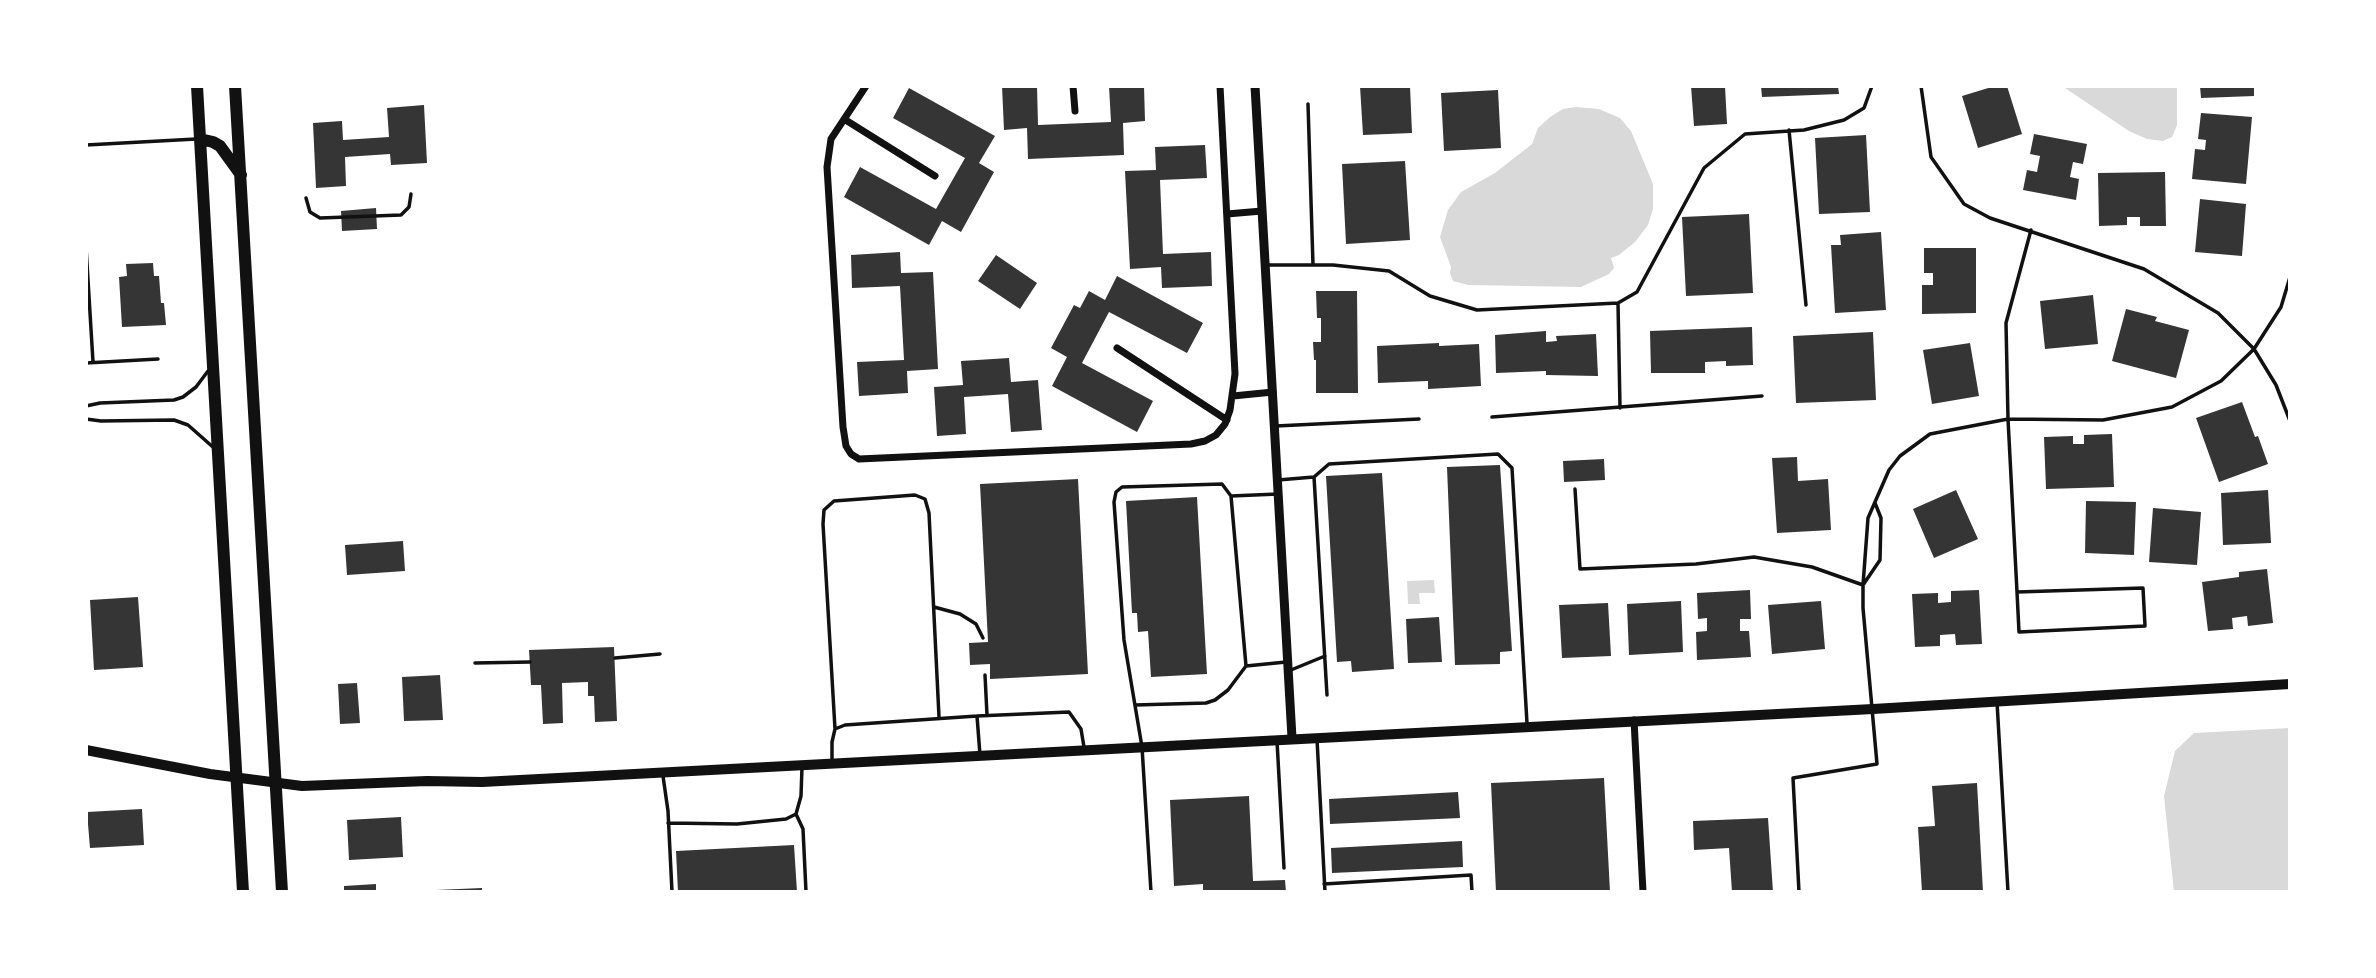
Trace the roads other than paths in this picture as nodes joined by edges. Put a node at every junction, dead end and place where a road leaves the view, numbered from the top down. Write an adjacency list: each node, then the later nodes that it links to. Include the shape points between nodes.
1 (197, 86): 13 (highway)
2 (235, 86): 15 (highway)
3 (866, 86): 11 (street)
4 (1073, 86): 10 (street)
5 (1220, 86): 20 (street)
6 (1255, 86): 19 (street)
7 (1872, 86): 12 (lane, via 1864,108 1844,120)
8 (1921, 86): 21 (lane, via 1931,157 1964,204 1990,218)
9 (1308, 104): 24 (lane)
10 (1075, 111)
11 (844, 119): 16 (street); 41 (street, via 831,139 827,167 843,427 851,454 859,459 1191,444 1216,435)
12 (1789, 130): 26 (lane, via 1745,134 1704,168 1637,292); 27 (lane)
13 (200, 139): 14 (lane); 15 (highway, via 220,146); 33 (highway)
14 (86, 145)
15 (241, 176): 87 (highway)
16 (935, 176)
17 (411, 194): 18 (lane, via 409,207 401,215 334,218 315,217)
18 (306, 198)
19 (1262, 211): 20 (street); 23 (street)
20 (1227, 214): 35 (street)
21 (2031, 230): 29 (lane, via 2144,269 2218,313); 43 (lane, via 2006,323)
22 (86, 247): 31 (lane)
23 (1266, 265): 24 (lane); 34 (street)
24 (1313, 265): 26 (lane, via 1389,271 1430,296 1477,310)
25 (2290, 277): 29 (lane, via 2281,307)
26 (1618, 303): 38 (lane)
27 (1806, 305)
28 (1117, 348): 41 (street)
29 (2254, 349): 43 (lane, via 2221,381 2172,407 2103,420); 44 (lane, via 2276,385)
30 (158, 359): 31 (lane)
31 (93, 362): 32 (lane)
32 (86, 363)
33 (212, 366): 37 (lane, via 196,387 174,400); 46 (highway)
34 (1273, 393): 35 (street); 45 (street)
35 (1233, 396): 41 (street)
36 (1762, 396): 38 (lane)
37 (86, 406)
38 (1620, 408): 39 (lane)
39 (1492, 417)
40 (86, 419): 46 (lane, via 174,420 197,432)
41 (1227, 419)
42 (1419, 419): 45 (lane)
43 (2008, 419): 52 (lane, via 1930,434 1900,456); 54 (lane)
44 (2290, 421)
45 (1274, 426): 48 (street)
46 (216, 450): 86 (highway)
47 (1314, 477): 48 (lane); 58 (lane); 74 (lane, via 1329,464 1498,454 1512,468)
48 (1277, 480): 50 (street)
49 (1576, 489): 53 (lane, via 1580,569 1754,557 1812,567)
50 (1278, 494): 51 (lane); 63 (street)
51 (1231, 496): 62 (lane); 68 (lane, via 1222,484 1122,487 1116,492 1124,640)
52 (1875, 503): 53 (lane, via 1868,518); 53 (lane, via 1881,518 1880,560)
53 (1863, 586): 69 (lane)
54 (2017, 592): 54 (lane, via 2020,632 2145,626 2143,588)
55 (934, 607): 56 (lane, via 976,624); 72 (lane); 75 (lane, via 925,499 915,495 834,501 824,510)
56 (983, 638)
57 (660, 654): 59 (lane)
58 (1325, 656): 63 (lane); 66 (lane)
59 (615, 658)
60 (530, 662): 61 (lane)
61 (475, 663)
62 (1246, 666): 63 (lane); 68 (lane, via 1215,700)
63 (1288, 666): 77 (street)
64 (985, 675): 70 (lane)
65 (2290, 684): 67 (main road)
66 (1327, 695)
67 (1997, 701): 69 (main road); 101 (lane)
68 (1135, 705): 79 (lane)
69 (1873, 709): 73 (main road); 100 (lane, via 1877,764 1793,778)
70 (987, 715): 71 (lane); 81 (lane, via 1069,712 1081,729)
71 (977, 716): 72 (lane); 82 (lane)
72 (939, 717): 75 (lane)
73 (1634, 720): 74 (main road); 99 (street)
74 (1527, 726): 76 (main road)
75 (835, 729): 83 (lane)
76 (1317, 737): 77 (main road); 91 (lane)
77 (1292, 738): 78 (main road)
78 (1277, 739): 79 (main road); 90 (lane)
79 (1142, 747): 81 (main road); 96 (lane)
80 (86, 750): 86 (main road)
81 (1085, 750): 82 (main road)
82 (980, 755): 83 (main road)
83 (832, 763): 84 (main road)
84 (802, 765): 85 (main road); 88 (lane)
85 (663, 772): 87 (main road, via 482,782); 89 (lane)
86 (236, 778): 87 (main road); 92 (highway)
87 (276, 783): 93 (highway)
88 (796, 814): 89 (lane, via 737,824); 95 (lane, via 803,829)
89 (668, 822): 94 (lane)
90 (1284, 868)
91 (1324, 884): 97 (lane); 98 (lane, via 1471,875)
92 (243, 892)
93 (282, 892)
94 (672, 892)
95 (806, 892)
96 (1151, 892)
97 (1325, 892)
98 (1472, 892)
99 (1643, 892)
100 (1800, 892)
101 (2008, 892)

